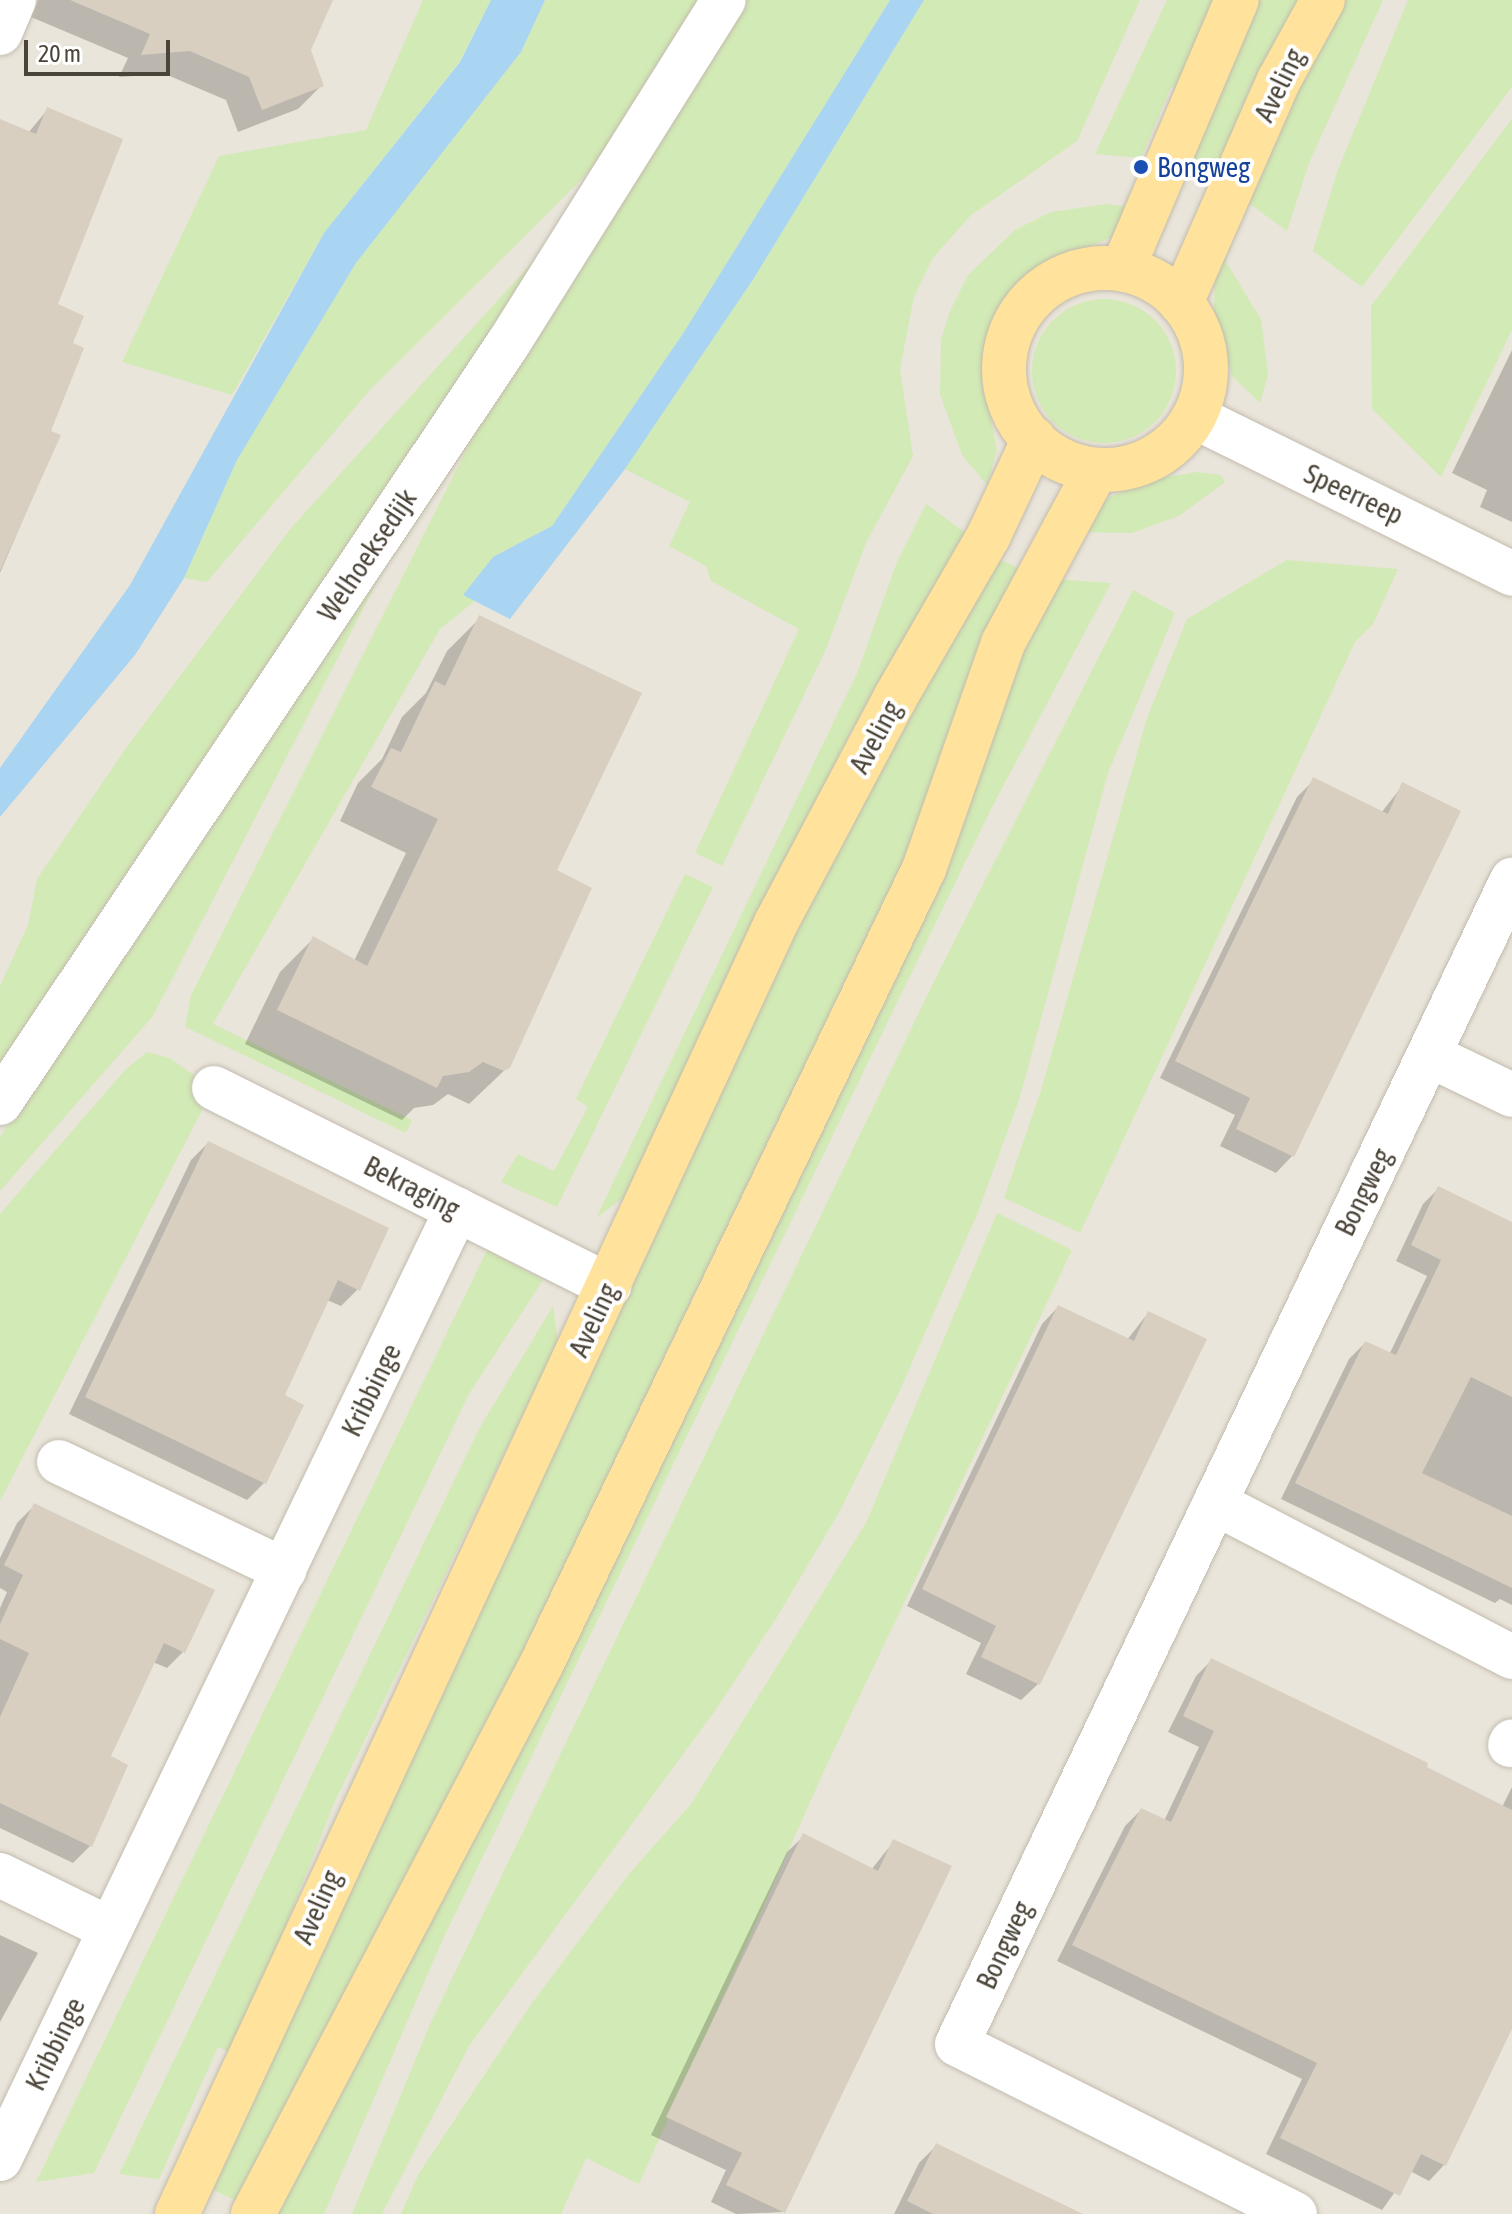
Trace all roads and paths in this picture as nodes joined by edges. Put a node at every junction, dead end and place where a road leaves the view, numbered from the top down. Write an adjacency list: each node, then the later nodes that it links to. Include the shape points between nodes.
1 (14, 0): 5 (street)
2 (724, 0): 16 (street, Welhoeksedijk, via 508,344)
3 (1237, 0): 6 (main road)
4 (1323, 0): 7 (main road, Aveling, via 1279,80)
5 (0, 33)
6 (1123, 268): 7 (main road, via 1155,281); 9 (main road, via 1065,274 1019,312 1005,349 1005,388 1011,407)
7 (1181, 303): 8 (main road, via 1205,357 1204,388)
8 (1195, 417): 10 (main road, via 1185,434 1154,459); 11 (street, Speerreep)
9 (1034, 439): 10 (main road, via 1063,459); 18 (main road, Aveling, via 989,535 777,921)
10 (1096, 470): 27 (main road, via 1003,643 924,869 542,1663)
11 (1512, 574)
12 (1512, 880): 13 (street, Bongweg)
13 (1429, 1055): 15 (street); 20 (street, Bongweg)
14 (214, 1088): 17 (street, Bekraging)
15 (1512, 1095)
16 (0, 1103)
17 (457, 1209): 18 (street, Bekraging); 21 (street, Kribbinge)
18 (609, 1286): 26 (main road, Aveling)
19 (59, 1462): 21 (street)
20 (1215, 1503): 22 (street); 28 (street, Bongweg, via 957,2044)
21 (284, 1570): 24 (street, Kribbinge)
22 (1512, 1657)
23 (0, 1875): 24 (street)
24 (110, 1929): 25 (street, Kribbinge)
25 (0, 2159)
26 (177, 2214)
27 (253, 2214)
28 (1295, 2214)

